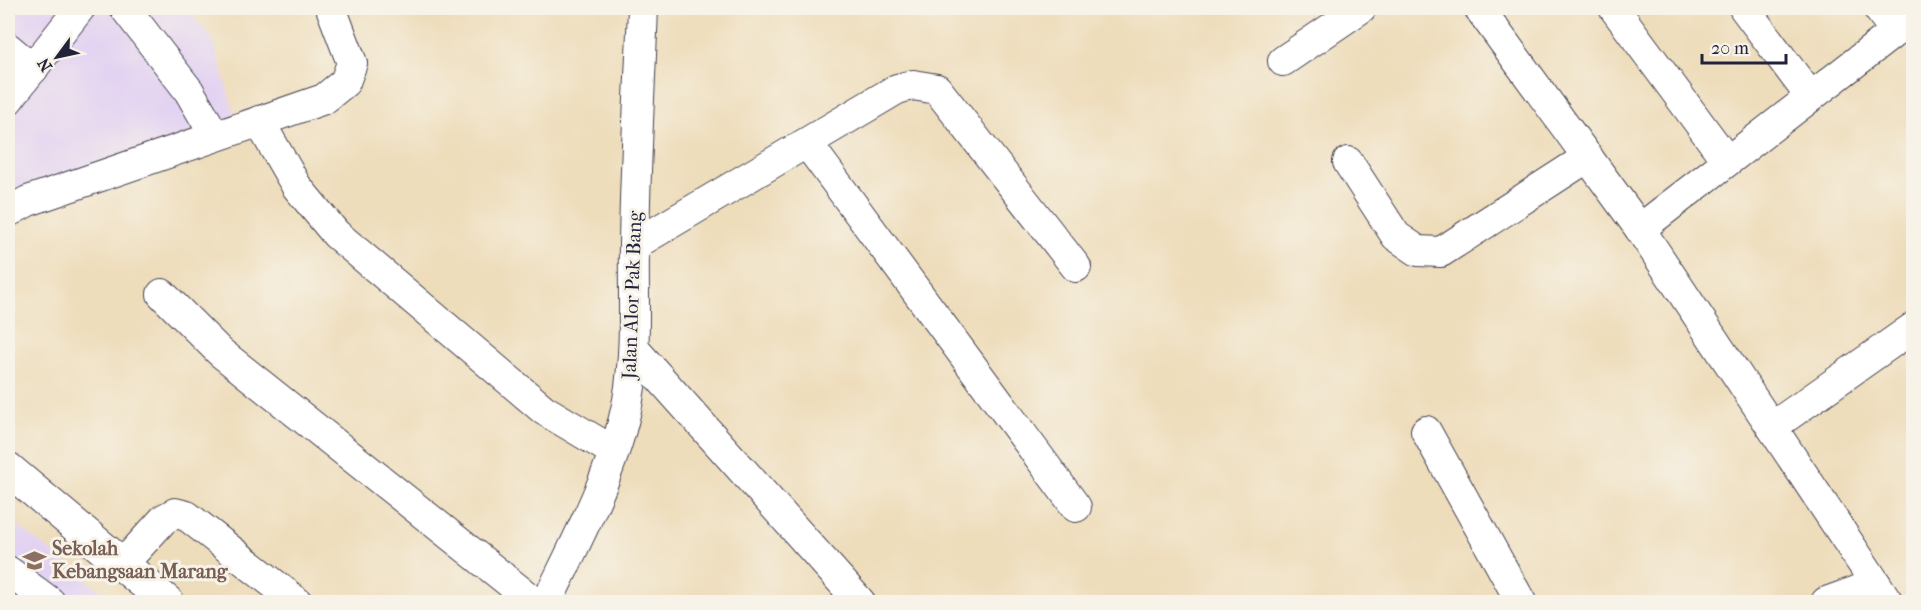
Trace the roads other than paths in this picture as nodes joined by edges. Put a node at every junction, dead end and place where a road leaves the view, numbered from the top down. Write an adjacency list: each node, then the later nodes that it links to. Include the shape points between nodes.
1 (80, 8): 12 (street)
2 (125, 8): 16 (street, via 189,91)
3 (331, 8): 15 (street, via 352,63 345,82 324,99)
4 (643, 8): 23 (street, Jalan Alor Pak Bang)
5 (1361, 8): 11 (street)
6 (1479, 8): 18 (street)
7 (1614, 8): 19 (street)
8 (1744, 8): 13 (street)
9 (1895, 18): 13 (street)
10 (8, 48): 12 (street)
11 (1284, 61)
12 (33, 69): 14 (street)
13 (1810, 96): 19 (street)
14 (8, 100)
15 (259, 121): 16 (street); 30 (street, via 297,188 336,234 544,410)
16 (215, 136): 21 (street, via 28,201)
17 (807, 143): 23 (street); 24 (street, via 897,89 913,85 937,89); 32 (street)
18 (1588, 157): 20 (street, via 1441,252 1418,251 1396,236); 22 (street)
19 (1726, 161): 22 (street)
20 (1348, 162)
21 (8, 212)
22 (1640, 230): 28 (street)
23 (634, 245): 27 (street, Jalan Alor Pak Bang)
24 (1076, 267)
25 (162, 294): 39 (street, via 220,352)
26 (1914, 327): 28 (street)
27 (634, 349): 30 (street, Jalan Alor Pak Bang, via 628,401); 41 (street)
28 (1772, 427): 35 (street)
29 (1426, 431): 42 (street)
30 (613, 451): 40 (street, Jalan Alor Pak Bang, via 585,525)
31 (8, 469): 33 (main road)
32 (1076, 507)
33 (122, 565): 37 (main road); 38 (street, via 164,519 175,513 187,516)
34 (8, 572): 36 (street)
35 (1882, 593): 43 (street)
36 (50, 603)
37 (167, 603)
38 (297, 603)
39 (534, 603)
40 (547, 603)
41 (860, 603)
42 (1521, 603)
43 (1826, 603)

